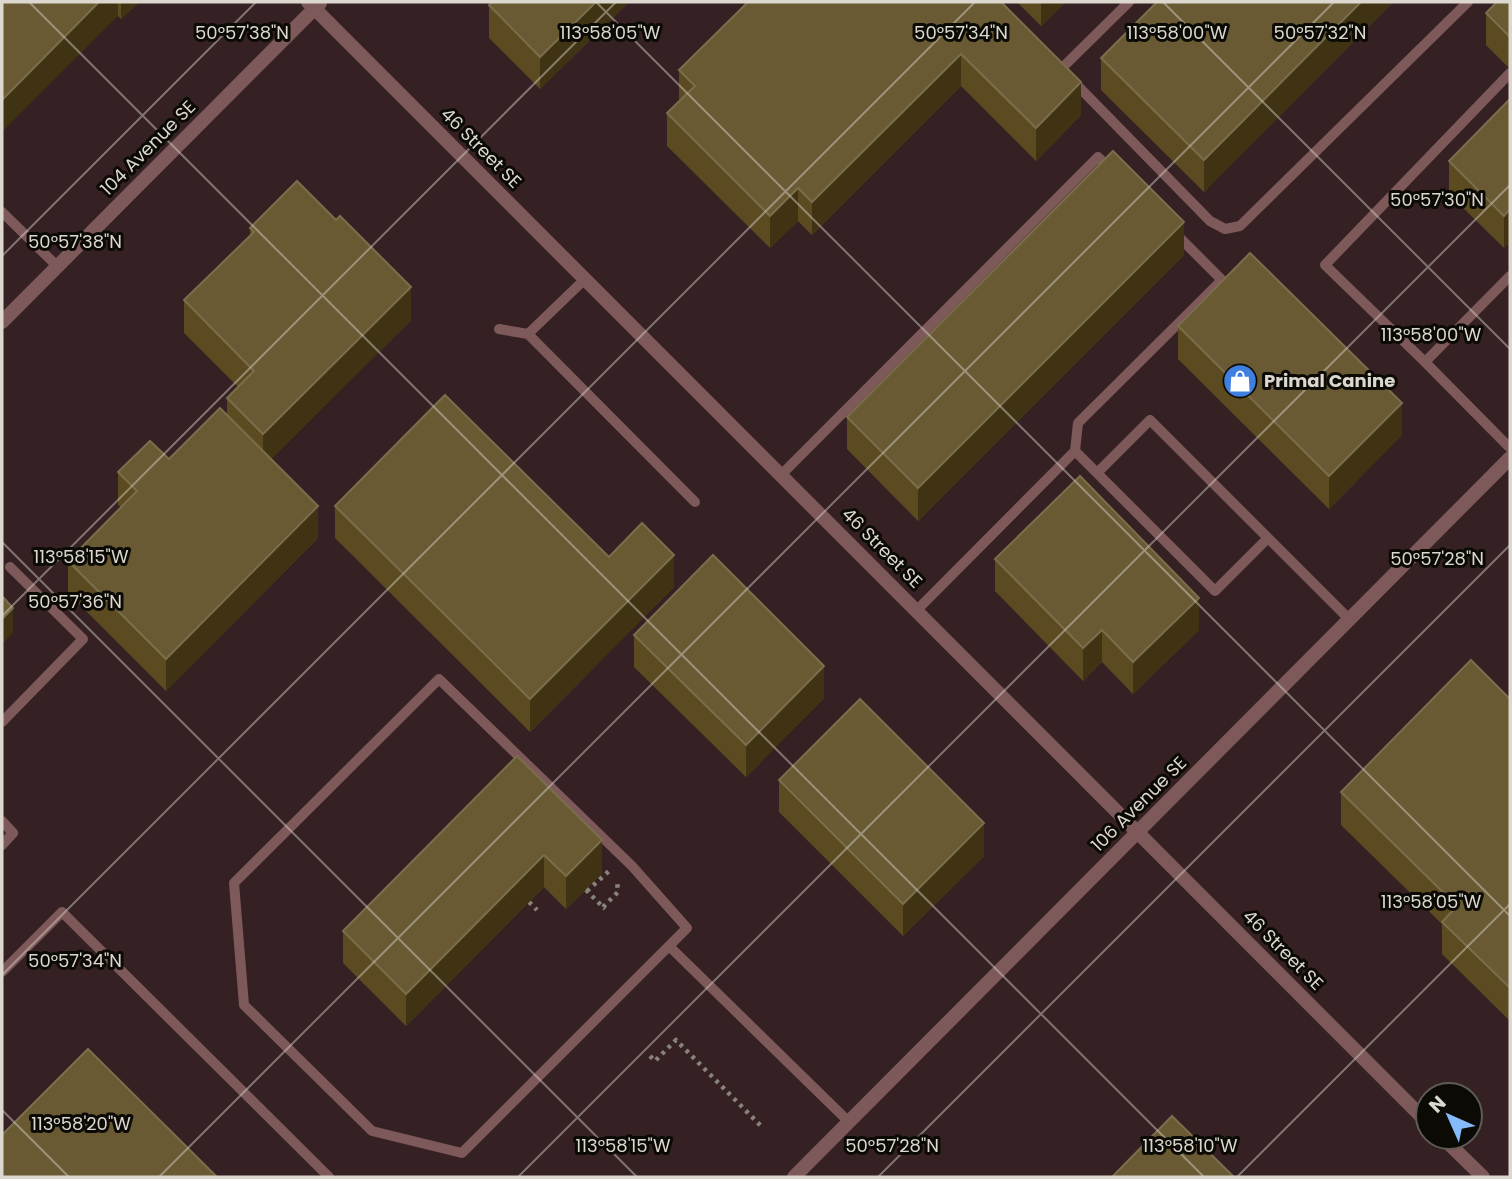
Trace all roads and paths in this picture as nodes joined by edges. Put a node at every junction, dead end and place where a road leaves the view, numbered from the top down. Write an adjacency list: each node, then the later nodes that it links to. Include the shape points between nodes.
1 (1129, 2): 5 (lane)
2 (1468, 2): 5 (lane, via 1240,226 1225,229 1210,221)
3 (315, 4): 10 (street, 104 Avenue SE); 12 (street, 46 Street SE)
4 (1051, 60): 5 (lane)
5 (1061, 69)
6 (1510, 73): 16 (lane, via 1325,265)
7 (1117, 176): 21 (lane, via 1098,157)
8 (2, 212): 10 (lane)
9 (1165, 223): 18 (lane, via 1222,280 1078,423)
10 (57, 266): 13 (street, 104 Avenue SE)
11 (1510, 276): 16 (lane)
12 (586, 279): 15 (lane); 21 (street, 46 Street SE)
13 (2, 322)
14 (499, 329): 15 (lane)
15 (528, 334): 22 (lane)
16 (1425, 362): 17 (lane)
17 (1510, 448)
18 (1074, 451): 20 (lane); 25 (lane)
19 (1510, 458): 26 (street, 106 Avenue SE)
20 (1097, 473): 23 (lane, via 1215,591); 23 (lane, via 1150,420)
21 (781, 475): 25 (street, 46 Street SE)
22 (695, 502)
23 (1268, 538): 26 (lane)
24 (10, 567): 27 (lane, via 83,639)
25 (917, 610): 29 (street, 46 Street SE)
26 (1350, 620): 29 (street, 106 Avenue SE)
27 (2, 722)
28 (2, 821): 30 (lane, via 13,833)
29 (1139, 831): 39 (street, 46 Street SE); 40 (street, 106 Avenue SE)
30 (2, 845)
31 (586, 890): 31 (path, via 604,908 618,892 618,880 608,870)
32 (529, 902): 33 (path)
33 (537, 910)
34 (668, 946): 34 (lane, via 462,1153 372,1131 244,1004 233,883 439,679 632,866 687,928); 40 (lane)
35 (2, 972): 43 (lane, via 62,912)
36 (650, 1056): 37 (path, via 654,1061 676,1040)
37 (711, 1075): 38 (path); 41 (path)
38 (706, 1080)
39 (1414, 1109)
40 (849, 1122): 44 (street, 106 Avenue SE)
41 (762, 1127)
42 (1456, 1151): 45 (street)
43 (329, 1177)
44 (794, 1177)
45 (1483, 1177)

